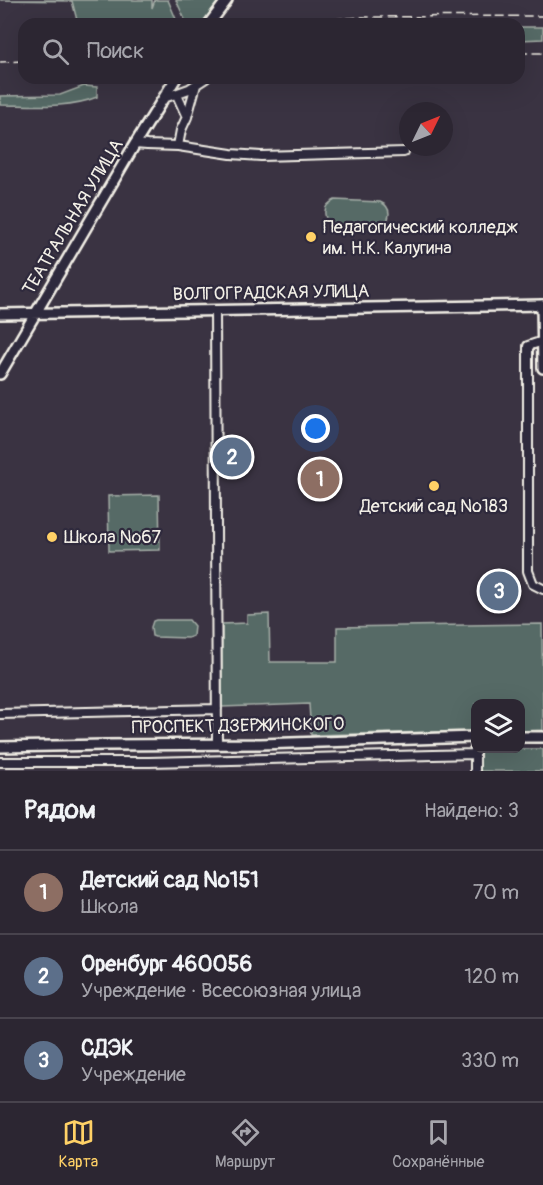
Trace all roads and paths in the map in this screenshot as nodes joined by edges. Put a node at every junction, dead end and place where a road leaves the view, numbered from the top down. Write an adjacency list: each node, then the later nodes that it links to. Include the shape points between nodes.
1 (227, 0): 2 (main road)
2 (214, 18)
3 (172, 84): 6 (main road, ТЕАТРАЛЬНАЯ УЛИЦА)
4 (196, 85): 5 (street); 7 (street)
5 (177, 94): 6 (street); 7 (street)
6 (164, 98): 8 (main road, ТЕАТРАЛЬНАЯ УЛИЦА)
7 (187, 117): 9 (street)
8 (135, 144): 9 (street); 14 (main road, ТЕАТРАЛЬНАЯ УЛИЦА)
9 (178, 146): 10 (street, via 261,156)
10 (399, 152)
11 (543, 305): 12 (main road, ВОЛГОГРАДСКАЯ УЛИЦА); 15 (main road)
12 (214, 310): 14 (main road, ВОЛГОГРАДСКАЯ УЛИЦА); 19 (street)
13 (0, 314): 14 (main road, ВОЛГОГРАДСКАЯ УЛИЦА)
14 (35, 314): 17 (main road, ТЕАТРАЛЬНАЯ УЛИЦА)
15 (543, 341): 16 (main road); 18 (street, via 528,346 527,482 528,571 533,584)
16 (543, 368)
17 (0, 374)
18 (543, 589)
19 (217, 709): 20 (street); 24 (street)
20 (0, 714)
21 (471, 737): 24 (main road, ПРОСПЕКТ ДЗЕРЖИНСКОГО)
22 (525, 737): 23 (main road)
23 (543, 738)
24 (217, 744): 25 (main road, ПРОСПЕКТ ДЗЕРЖИНСКОГО)
25 (0, 747)
26 (475, 754): 27 (street); 28 (street)
27 (0, 762)
28 (476, 771)

